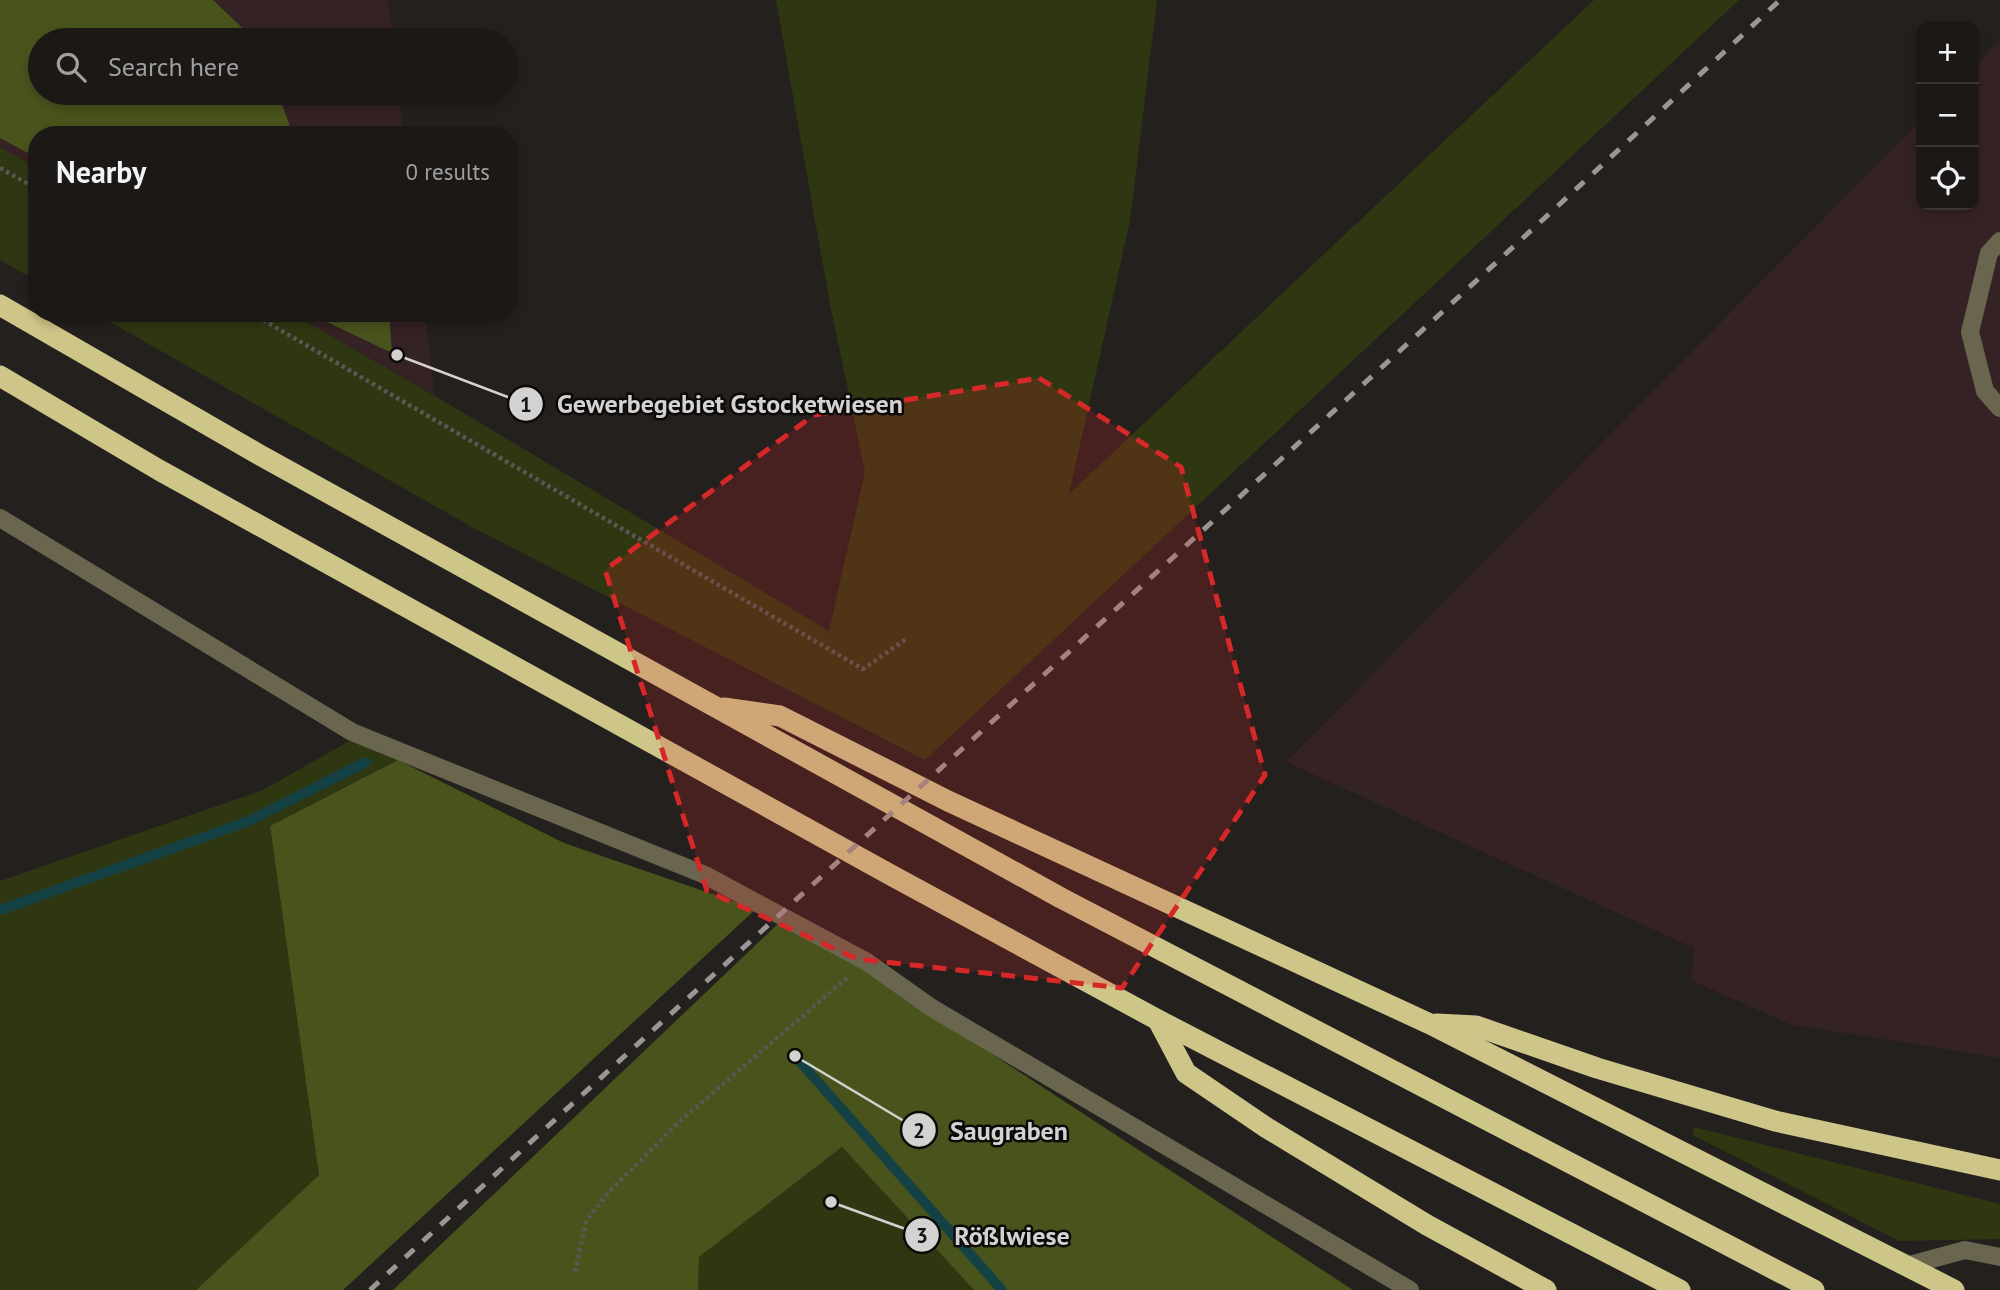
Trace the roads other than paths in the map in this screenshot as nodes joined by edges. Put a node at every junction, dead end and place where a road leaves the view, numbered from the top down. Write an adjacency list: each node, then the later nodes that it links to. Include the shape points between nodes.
1 (2000, 242): 6 (lane, via 1989,253 1970,332 1985,391)
2 (0, 304): 3 (highway)
3 (28, 320)
4 (31, 322): 8 (highway, via 258,454)
5 (0, 376): 9 (highway, via 159,470)
6 (2000, 408)
7 (0, 518): 15 (lane, via 352,732 705,875 867,962 932,1008)
8 (713, 706): 10 (highway, via 780,716 948,801); 18 (highway, via 1061,898)
9 (1157, 1020): 14 (highway, via 1186,1073 1267,1128); 17 (highway)
10 (1430, 1024): 11 (highway, via 1476,1026 1775,1121); 13 (highway)
11 (2000, 1170)
12 (2000, 1257): 13 (lane, via 1965,1250)
13 (1906, 1266): 19 (highway)
14 (1529, 1284): 16 (highway)
15 (1410, 1290)
16 (1546, 1290)
17 (1680, 1290)
18 (1814, 1290)
19 (1954, 1290)

